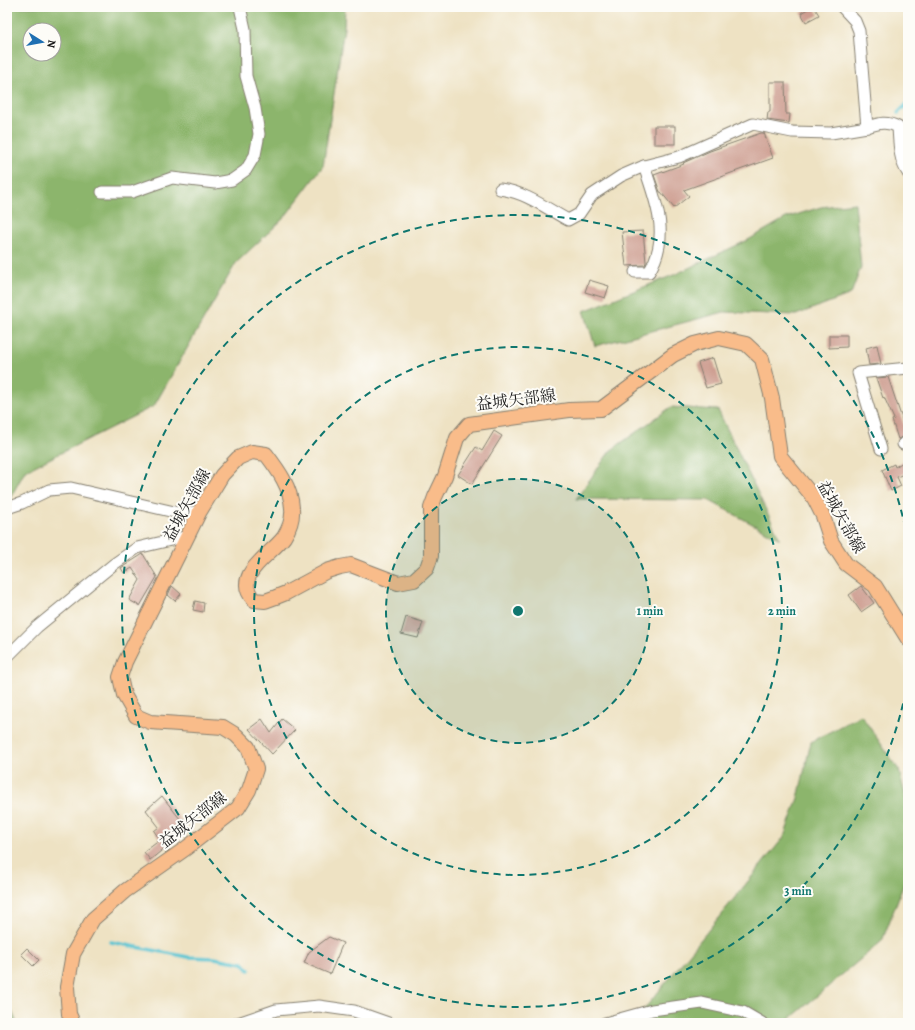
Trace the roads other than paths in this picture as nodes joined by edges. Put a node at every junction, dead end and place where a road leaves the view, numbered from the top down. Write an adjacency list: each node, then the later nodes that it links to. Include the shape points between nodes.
1 (240, 7): 7 (street, via 245,29 246,76 259,134 255,155 246,170 232,180 215,183 172,178 132,192)
2 (842, 7): 3 (street, via 855,21 859,31)
3 (867, 127): 4 (street, via 831,133 792,132 753,124 679,157); 5 (street, via 881,123 898,127 901,153)
4 (644, 166): 6 (street, via 621,176 592,195 580,214 568,220 529,197); 8 (street, via 656,204 661,236 656,260 649,272)
5 (908, 173)
6 (500, 189)
7 (102, 192)
8 (635, 272)
9 (908, 368): 10 (street, via 858,373)
10 (881, 449)
11 (7, 508): 12 (street, via 49,490 71,488 183,514)
12 (200, 511): 13 (main road, 益城矢部線); 14 (main road, 益城矢部線, via 222,475 238,458 252,452 266,454 282,474 292,508 290,525 284,537 250,573 246,586 254,600 265,601 276,597 340,566 350,565 398,583 414,580 427,568 431,556 431,508 457,438 468,424 562,411 601,409 674,355 695,344 719,338 746,344 762,359 772,398 780,456 814,498 824,516 832,541 846,564 875,586)
13 (188, 536): 15 (street, via 137,548 37,627); 16 (main road, 益城矢部線, via 125,662 120,676 124,695 136,716 150,722 223,727 248,747 256,769 249,790 238,808 93,919 74,954 67,987 69,1014)
14 (908, 639)
15 (7, 657)
16 (73, 1023)
17 (238, 1023): 18 (street, via 276,1010 319,1006 354,1010)
18 (388, 1023)
19 (605, 1023): 20 (street, via 652,1010 702,1003 743,1012)
20 (762, 1023)

